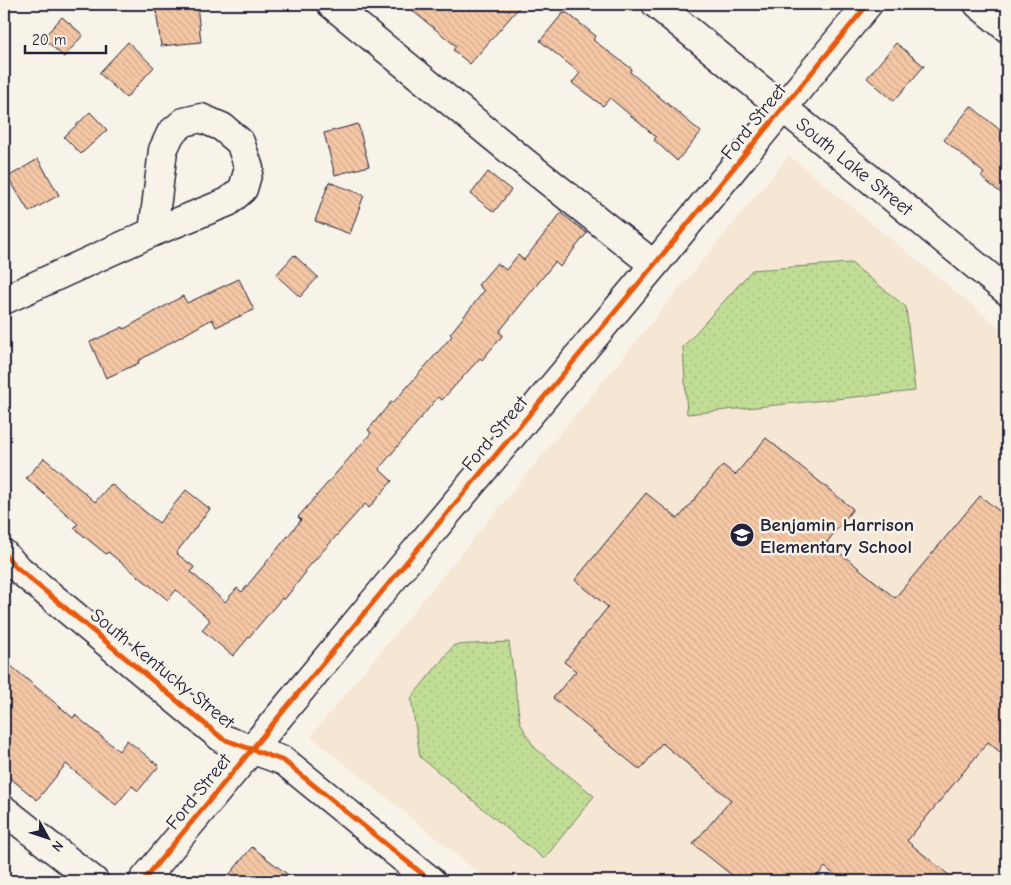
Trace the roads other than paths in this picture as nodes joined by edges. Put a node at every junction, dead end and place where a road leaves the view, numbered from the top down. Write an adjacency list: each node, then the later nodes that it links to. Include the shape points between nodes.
1 (331, 4): 8 (street)
2 (656, 4): 6 (street, South Lake Street)
3 (868, 4): 6 (street, Ford Street)
4 (978, 4): 5 (street)
5 (1007, 28)
6 (783, 108): 8 (street, Ford Street); 9 (street, South Lake Street)
7 (152, 232): 10 (street)
8 (654, 265): 12 (street, Ford Street)
9 (1007, 291)
10 (4, 300)
11 (4, 554): 12 (street, South Kentucky Street, via 223,739)
12 (252, 749): 15 (street, Ford Street); 16 (street, South Kentucky Street, via 284,761)
13 (4, 810): 14 (street)
14 (94, 881)
15 (143, 881)
16 (431, 881)

